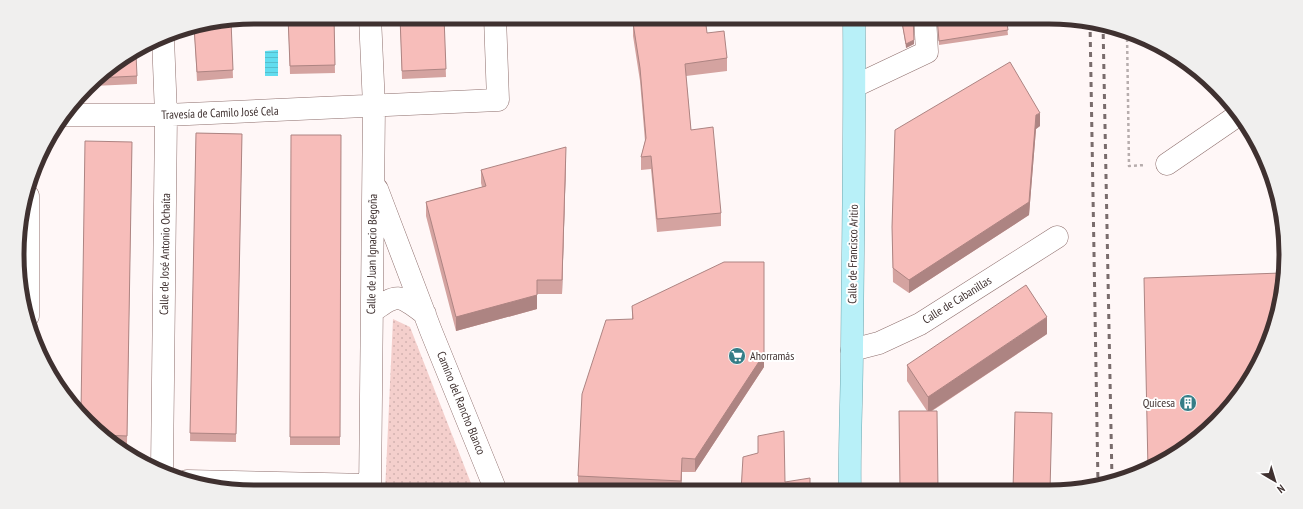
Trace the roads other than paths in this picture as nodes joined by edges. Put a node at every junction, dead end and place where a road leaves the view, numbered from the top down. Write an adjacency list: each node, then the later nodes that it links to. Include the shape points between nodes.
1 (370, 24): 7 (street, Calle de Juan Ignacio Begoña)
2 (495, 24): 7 (street, Travesía de Camilo José Cela, via 498,100)
3 (854, 24): 6 (main road, Calle de Francisco Aritio)
4 (925, 24): 6 (street, via 927,52)
5 (163, 43): 8 (street, Calle de José Antonio Ochaíta)
6 (854, 86): 18 (main road, Calle de Francisco Aritio)
7 (374, 106): 8 (street, Travesía de Camilo José Cela); 12 (street, Calle de Juan Ignacio Begoña)
8 (166, 115): 9 (street, Travesía de Camilo José Cela); 19 (street, Calle de José Antonio Ochaíta)
9 (71, 116)
10 (1234, 118): 11 (street)
11 (1167, 164)
12 (373, 179): 16 (street, Calle de Juan Ignacio Begoña); 17 (street, Camino del Rancho Blanco)
13 (28, 210): 15 (street)
14 (1057, 237): 18 (street, Calle de Cabanillas, via 920,324 879,343)
15 (28, 299)
16 (372, 312): 17 (street, via 386,302 398,298 408,301); 22 (street, Calle de Juan Ignacio Begoña)
17 (425, 314): 23 (street, Camino del Rancho Blanco)
18 (852, 350): 24 (main road, Calle de Francisco Aritio)
19 (162, 465)
20 (218, 482): 21 (street)
21 (292, 485)
22 (370, 485)
23 (494, 485)
24 (850, 485)

